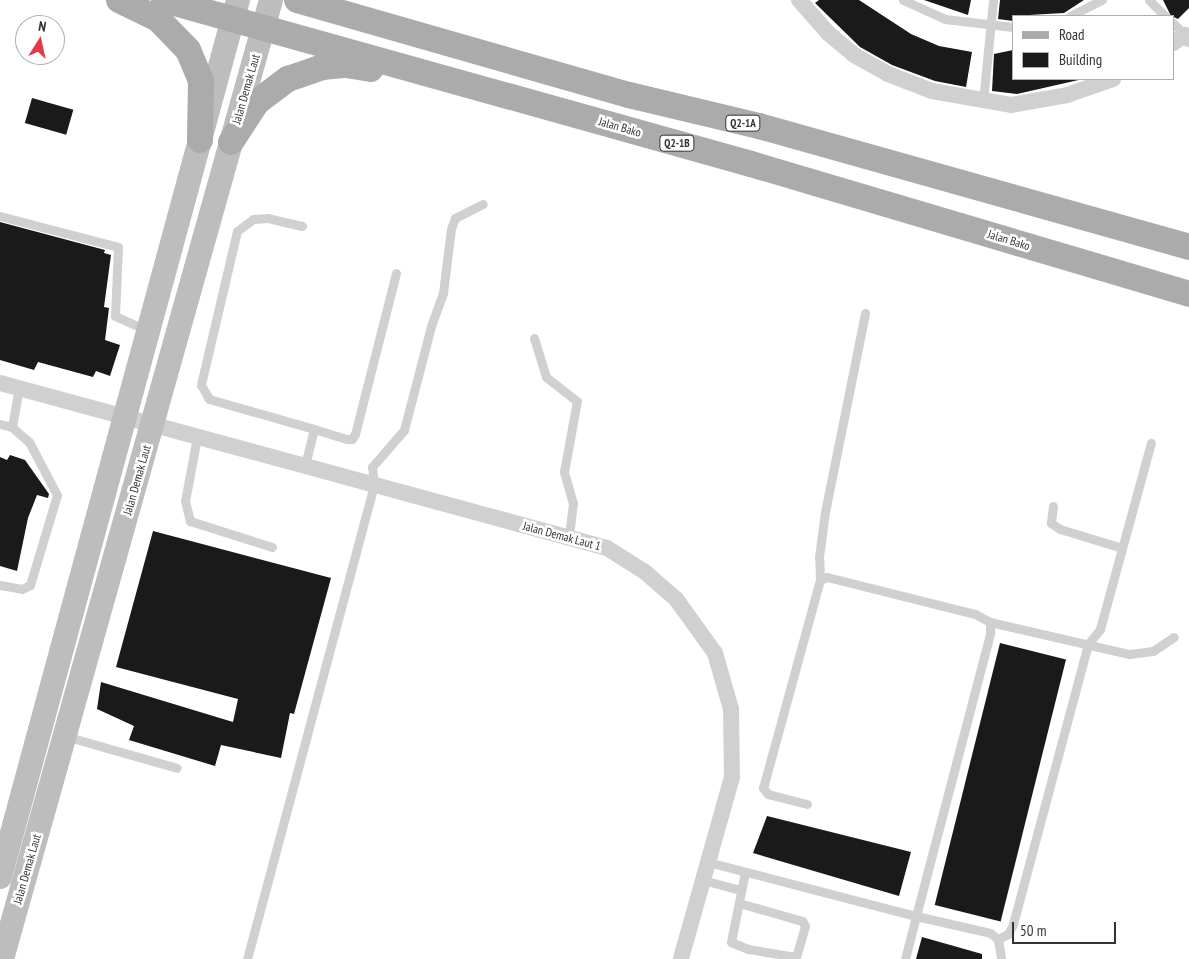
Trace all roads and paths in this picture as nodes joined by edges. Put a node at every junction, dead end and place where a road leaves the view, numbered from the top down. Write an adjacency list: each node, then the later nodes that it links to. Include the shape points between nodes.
1 (119, 0): 22 (main road, via 158,19 188,50 202,81)
2 (164, 0): 11 (main road, Jalan Bako / Q2-1B)
3 (271, 0): 16 (main road, Jalan Demak Laut)
4 (297, 0): 21 (main road, Q2-1A, via 629,95)
5 (362, 0): 21 (main road, via 739,108)
6 (799, 0): 20 (street, via 841,45 888,74 932,91)
7 (903, 0): 15 (lane, via 944,19)
8 (992, 0): 15 (lane)
9 (1102, 0): 12 (lane)
10 (1149, 0): 13 (lane)
11 (236, 9): 16 (main road, Jalan Bako / Q2-1B); 22 (main road, Jalan Demak Laut)
12 (1072, 15)
13 (1164, 15)
14 (1174, 25): 18 (lane)
15 (990, 26): 17 (lane); 20 (lane)
16 (264, 27): 23 (main road, Jalan Demak Laut); 24 (main road, Jalan Bako / Q2-1B)
17 (1012, 27)
18 (1182, 39)
19 (1111, 80): 20 (street, via 1092,88 1011,105)
20 (983, 101)
21 (759, 126): 28 (main road, Q2-1A)
22 (200, 140): 32 (main road, Jalan Demak Laut)
23 (231, 142): 24 (main road, via 257,102 281,84 304,72 346,65 724,166); 38 (main road, Jalan Demak Laut)
24 (751, 164): 30 (main road, Jalan Bako / Q2-1B)
25 (483, 204): 44 (lane, via 455,218 450,230 443,293 430,326 404,430 372,467)
26 (0, 216): 32 (lane, via 118,247 115,316)
27 (302, 226): 40 (lane, via 268,218 253,219 238,231 201,385 209,400)
28 (1188, 242)
29 (396, 273): 40 (lane, via 355,434 347,439)
30 (1189, 294)
31 (865, 313): 49 (lane, via 825,512 819,557)
32 (148, 332): 36 (main road, Jalan Demak Laut)
33 (534, 338): 46 (lane, via 546,377 577,401 564,472 573,503)
34 (0, 383): 35 (street, Jalan Demak Laut 1)
35 (19, 388): 36 (street, Jalan Demak Laut 1); 39 (lane)
36 (125, 417): 38 (street, Jalan Demak Laut 1); 59 (main road, Jalan Demak Laut)
37 (0, 424): 39 (lane)
38 (152, 425): 41 (street, Jalan Demak Laut 1); 54 (main road, Jalan Demak Laut)
39 (12, 427): 50 (lane, via 29,442 57,495 30,585 22,589)
40 (314, 429): 43 (lane)
41 (197, 437): 43 (street, Jalan Demak Laut 1); 47 (lane, via 184,501 190,521)
42 (1151, 442): 48 (lane)
43 (305, 466): 44 (street, Jalan Demak Laut 1)
44 (374, 485): 46 (street, Jalan Demak Laut 1); 66 (lane)
45 (1053, 506): 48 (lane, via 1051,523 1060,529)
46 (569, 538): 57 (street, Jalan Demak Laut 1, via 607,548 645,572 676,599 715,653 731,709 732,777)
47 (272, 547)
48 (1122, 548): 53 (lane, via 1100,629)
49 (820, 580): 51 (lane, via 837,579 974,614); 56 (lane, via 763,788 768,794)
50 (0, 585)
51 (990, 622): 53 (lane); 63 (lane, via 990,633)
52 (1174, 637): 53 (lane, via 1153,651 1130,654)
53 (1088, 644): 64 (lane, via 1013,924 1008,934)
54 (65, 736): 55 (lane); 65 (main road, Jalan Demak Laut)
55 (177, 768)
56 (807, 804)
57 (708, 862): 58 (lane); 60 (street, Jalan Demak Laut 1)
58 (744, 872): 61 (lane); 63 (lane)
59 (0, 877)
60 (703, 880): 61 (lane); 67 (street, Jalan Demak Laut 1)
61 (740, 890): 62 (lane)
62 (739, 903): 62 (lane, via 731,942 756,951 796,957 805,926 802,921)
63 (916, 916): 64 (lane, via 990,933); 68 (lane)
64 (998, 939): 69 (lane)
65 (2, 959)
66 (246, 959)
67 (680, 959)
68 (905, 959)
69 (1002, 959)

